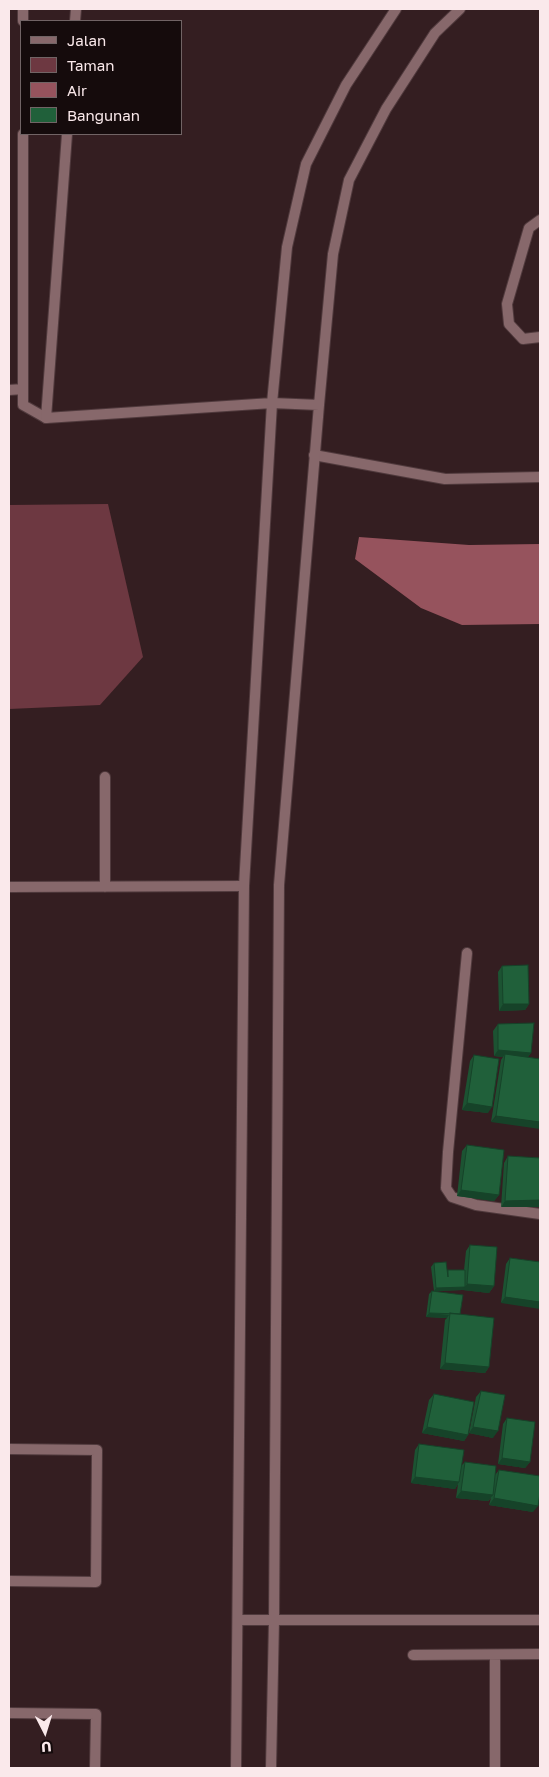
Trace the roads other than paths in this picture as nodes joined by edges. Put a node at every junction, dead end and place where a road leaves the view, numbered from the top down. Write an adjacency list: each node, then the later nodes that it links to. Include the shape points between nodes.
1 (396, 9): 9 (street, via 346,85 306,164 287,247)
2 (460, 9): 10 (street, via 435,34 386,108 349,180 333,254)
3 (23, 135): 8 (street)
4 (67, 135): 11 (street)
5 (540, 220): 6 (street, via 529,228 507,304 509,324 523,339)
6 (540, 337)
7 (9, 390): 8 (street)
8 (23, 390): 11 (street, via 23,405)
9 (272, 403): 10 (street); 11 (street); 15 (street)
10 (319, 405): 12 (street)
11 (46, 418)
12 (314, 454): 13 (street, via 445,480); 23 (street, via 279,885)
13 (540, 477)
14 (105, 777): 17 (street)
15 (244, 886): 17 (street); 22 (street)
16 (9, 887): 17 (street)
17 (105, 887)
18 (467, 953): 19 (street, via 446,1188 452,1197 476,1205)
19 (540, 1214)
20 (9, 1449): 21 (street, via 98,1450 96,1582)
21 (9, 1581)
22 (239, 1620): 23 (street); 30 (street)
23 (274, 1620): 24 (street); 31 (street)
24 (540, 1620)
25 (540, 1654): 27 (street)
26 (413, 1655): 27 (street)
27 (495, 1655): 32 (street)
28 (9, 1713): 29 (street, via 96,1714)
29 (95, 1768)
30 (236, 1768)
31 (271, 1768)
32 (495, 1768)

